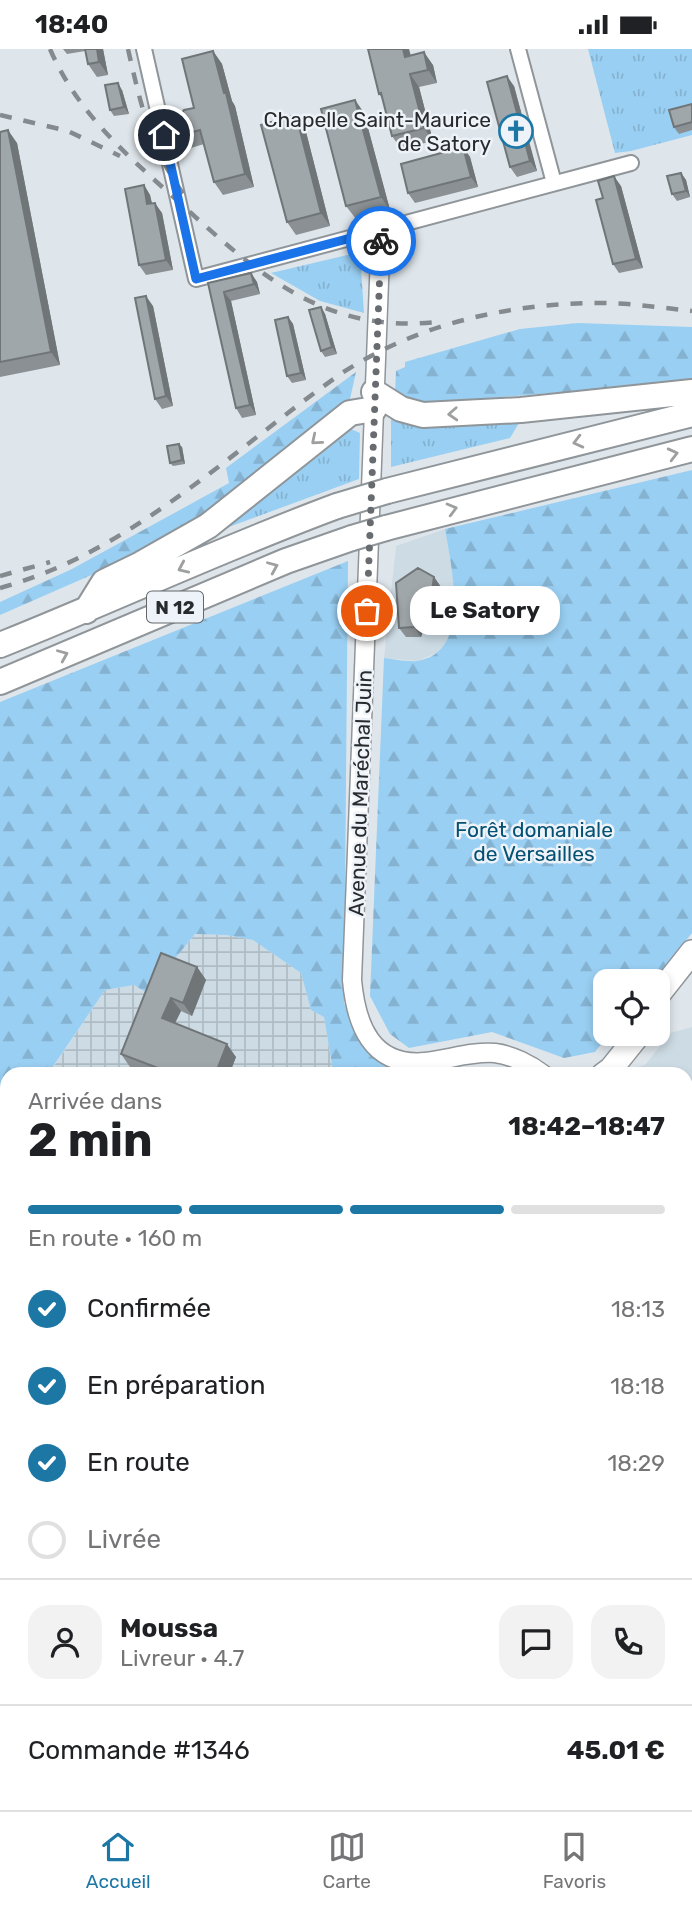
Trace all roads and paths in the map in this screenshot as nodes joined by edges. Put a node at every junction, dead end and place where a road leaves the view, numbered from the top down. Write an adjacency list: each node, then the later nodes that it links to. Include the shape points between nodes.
1 (144, 49): 5 (street, via 196,279)
2 (518, 49): 4 (street)
3 (631, 163): 4 (street)
4 (554, 183): 5 (street)
5 (381, 230): 7 (street, Avenue du Maréchal Juin)
6 (692, 392): 7 (highway, one-way to 7, via 423,415)
7 (374, 401): 10 (highway, one-way to 10, via 350,413 208,526 104,582); 19 (street, Avenue du Maréchal Juin, via 352,980 358,1018 378,1049 397,1059 425,1062 497,1053)
8 (692, 414): 10 (highway, N 12, one-way to 10, bridge, via 337,506)
9 (692, 449): 12 (highway, N 12, one-way to 9, bridge, via 352,538)
10 (86, 611): 11 (highway, N 12)
11 (0, 645)
12 (0, 681)
13 (692, 952): 15 (main road)
14 (692, 968): 16 (main road)
15 (670, 980)
16 (670, 995)
17 (617, 1046): 20 (main road)
18 (629, 1046): 21 (main road)
19 (535, 1067)
20 (600, 1067)
21 (613, 1067)

